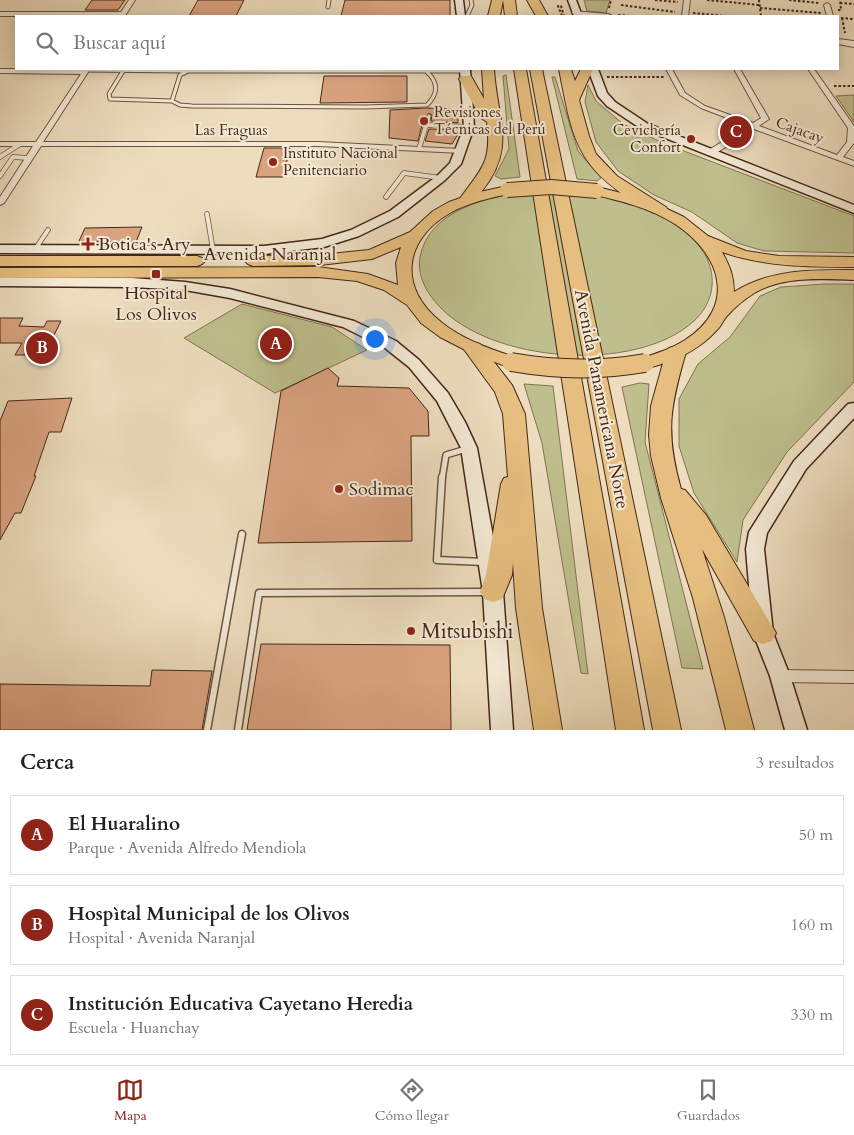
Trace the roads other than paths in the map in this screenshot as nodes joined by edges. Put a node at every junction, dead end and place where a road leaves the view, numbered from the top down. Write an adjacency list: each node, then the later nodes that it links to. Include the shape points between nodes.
1 (132, 0): 15 (street)
2 (329, 0): 11 (lane)
3 (458, 0): 16 (main road)
4 (471, 0): 17 (lane)
5 (498, 0): 18 (highway)
6 (509, 0): 19 (highway)
7 (572, 0): 13 (main road)
8 (687, 0): 14 (street)
9 (527, 3): 20 (highway)
10 (829, 4): 22 (street)
11 (328, 7)
12 (0, 14): 15 (street)
13 (577, 14): 21 (street)
14 (686, 14)
15 (123, 15)
16 (461, 15)
17 (467, 15)
18 (494, 15)
19 (512, 15)
20 (541, 15)
21 (592, 15)
22 (829, 15)
23 (839, 42): 24 (street)
24 (854, 44)
25 (86, 70): 33 (street); 34 (lane); 48 (street)
26 (488, 70): 45 (highway)
27 (520, 70): 95 (highway, Avenida Panamericana Norte)
28 (536, 70): 96 (highway, Avenida Panamericana Norte)
29 (566, 70): 39 (highway)
30 (670, 70): 44 (street, Cajacay, via 688,100)
31 (738, 70): 44 (street, via 765,119)
32 (811, 70): 55 (street, via 852,128 852,145)
33 (0, 71)
34 (123, 71): 36 (lane); 40 (lane, via 109,94 110,99)
35 (592, 71): 39 (highway); 51 (main road, via 602,94 626,115 644,126)
36 (188, 72): 37 (lane); 40 (lane, via 180,76)
37 (427, 72): 38 (lane); 40 (lane, via 436,81 437,92 427,105 365,108 192,106)
38 (465, 73): 43 (main road); 45 (highway)
39 (573, 99): 63 (highway, via 584,143 594,162 621,186)
40 (172, 101)
41 (428, 116): 42 (lane)
42 (426, 124): 43 (lane); 49 (lane)
43 (469, 127): 50 (main road, Avenida Naranjal)
44 (752, 127): 51 (street); 55 (street, Cajacay)
45 (495, 131): 60 (highway, via 492,163)
46 (0, 144): 47 (street, Las Fraguas)
47 (20, 144): 48 (street, Las Fraguas); 52 (lane)
48 (39, 144): 49 (street, Las Fraguas, via 318,144); 54 (street)
49 (419, 149): 50 (street, Las Fraguas)
50 (461, 151): 58 (main road, Avenida Naranjal, via 455,164)
51 (710, 153): 62 (main road)
52 (0, 157): 53 (lane)
53 (13, 158): 54 (lane); 57 (lane)
54 (29, 158): 61 (street)
55 (838, 158): 56 (street, Cajacay)
56 (854, 164)
57 (0, 176)
58 (441, 178): 59 (lane, via 404,173); 70 (main road, Avenida Naranjal, via 394,214 355,233 324,243 264,250)
59 (386, 197)
60 (467, 200): 63 (highway, bridge, via 506,190 551,187 597,191); 66 (highway, via 440,213)
61 (0, 203)
62 (854, 209)
63 (660, 210): 67 (highway)
64 (207, 214): 70 (lane)
65 (48, 230): 68 (lane)
66 (413, 236): 71 (highway, Avenida Naranjal, via 372,254 320,260); 77 (highway, via 405,251 402,267 404,284)
67 (701, 236): 72 (highway, via 718,246 758,258); 78 (highway, via 716,254 726,274 728,294)
68 (36, 248): 69 (main road, Avenida Naranjal); 70 (main road, Avenida Naranjal)
69 (0, 249)
70 (213, 250)
71 (0, 261)
72 (854, 262)
73 (0, 274): 75 (highway, Avenida Naranjal)
74 (854, 275): 78 (highway, via 787,277 766,282 733,299)
75 (53, 278): 76 (main road, Avenida Naranjal); 77 (highway, Avenida Naranjal, via 318,272 379,281); 82 (main road, Avenida Naranjal, via 210,290 314,313 361,329 401,352 434,384 454,415)
76 (0, 282)
77 (413, 302): 79 (highway, via 427,319)
78 (722, 314): 80 (highway, via 711,328)
79 (473, 348): 80 (highway, bridge, via 511,362 579,370 613,369 645,363); 83 (highway, via 505,390 514,414)
80 (676, 352): 84 (highway, via 660,415 660,438)
81 (854, 408): 88 (main road, via 800,465 758,532 755,549)
82 (469, 448): 86 (main road, Avenida Naranjal); 86 (lane, via 446,455 437,560)
83 (517, 462): 87 (highway, via 499,575); 94 (highway, via 529,608)
84 (669, 486): 88 (highway, via 698,521); 97 (highway, via 706,600)
85 (242, 534): 91 (lane)
86 (488, 562): 87 (main road, Avenida Naranjal)
87 (493, 592): 92 (lane, via 259,593); 93 (main road, Avenida Naranjal)
88 (763, 633): 89 (main road)
89 (780, 676): 90 (street); 98 (main road)
90 (854, 677)
91 (207, 730)
92 (238, 730)
93 (502, 730)
94 (548, 730)
95 (630, 730)
96 (667, 730)
97 (740, 730)
98 (796, 730)

